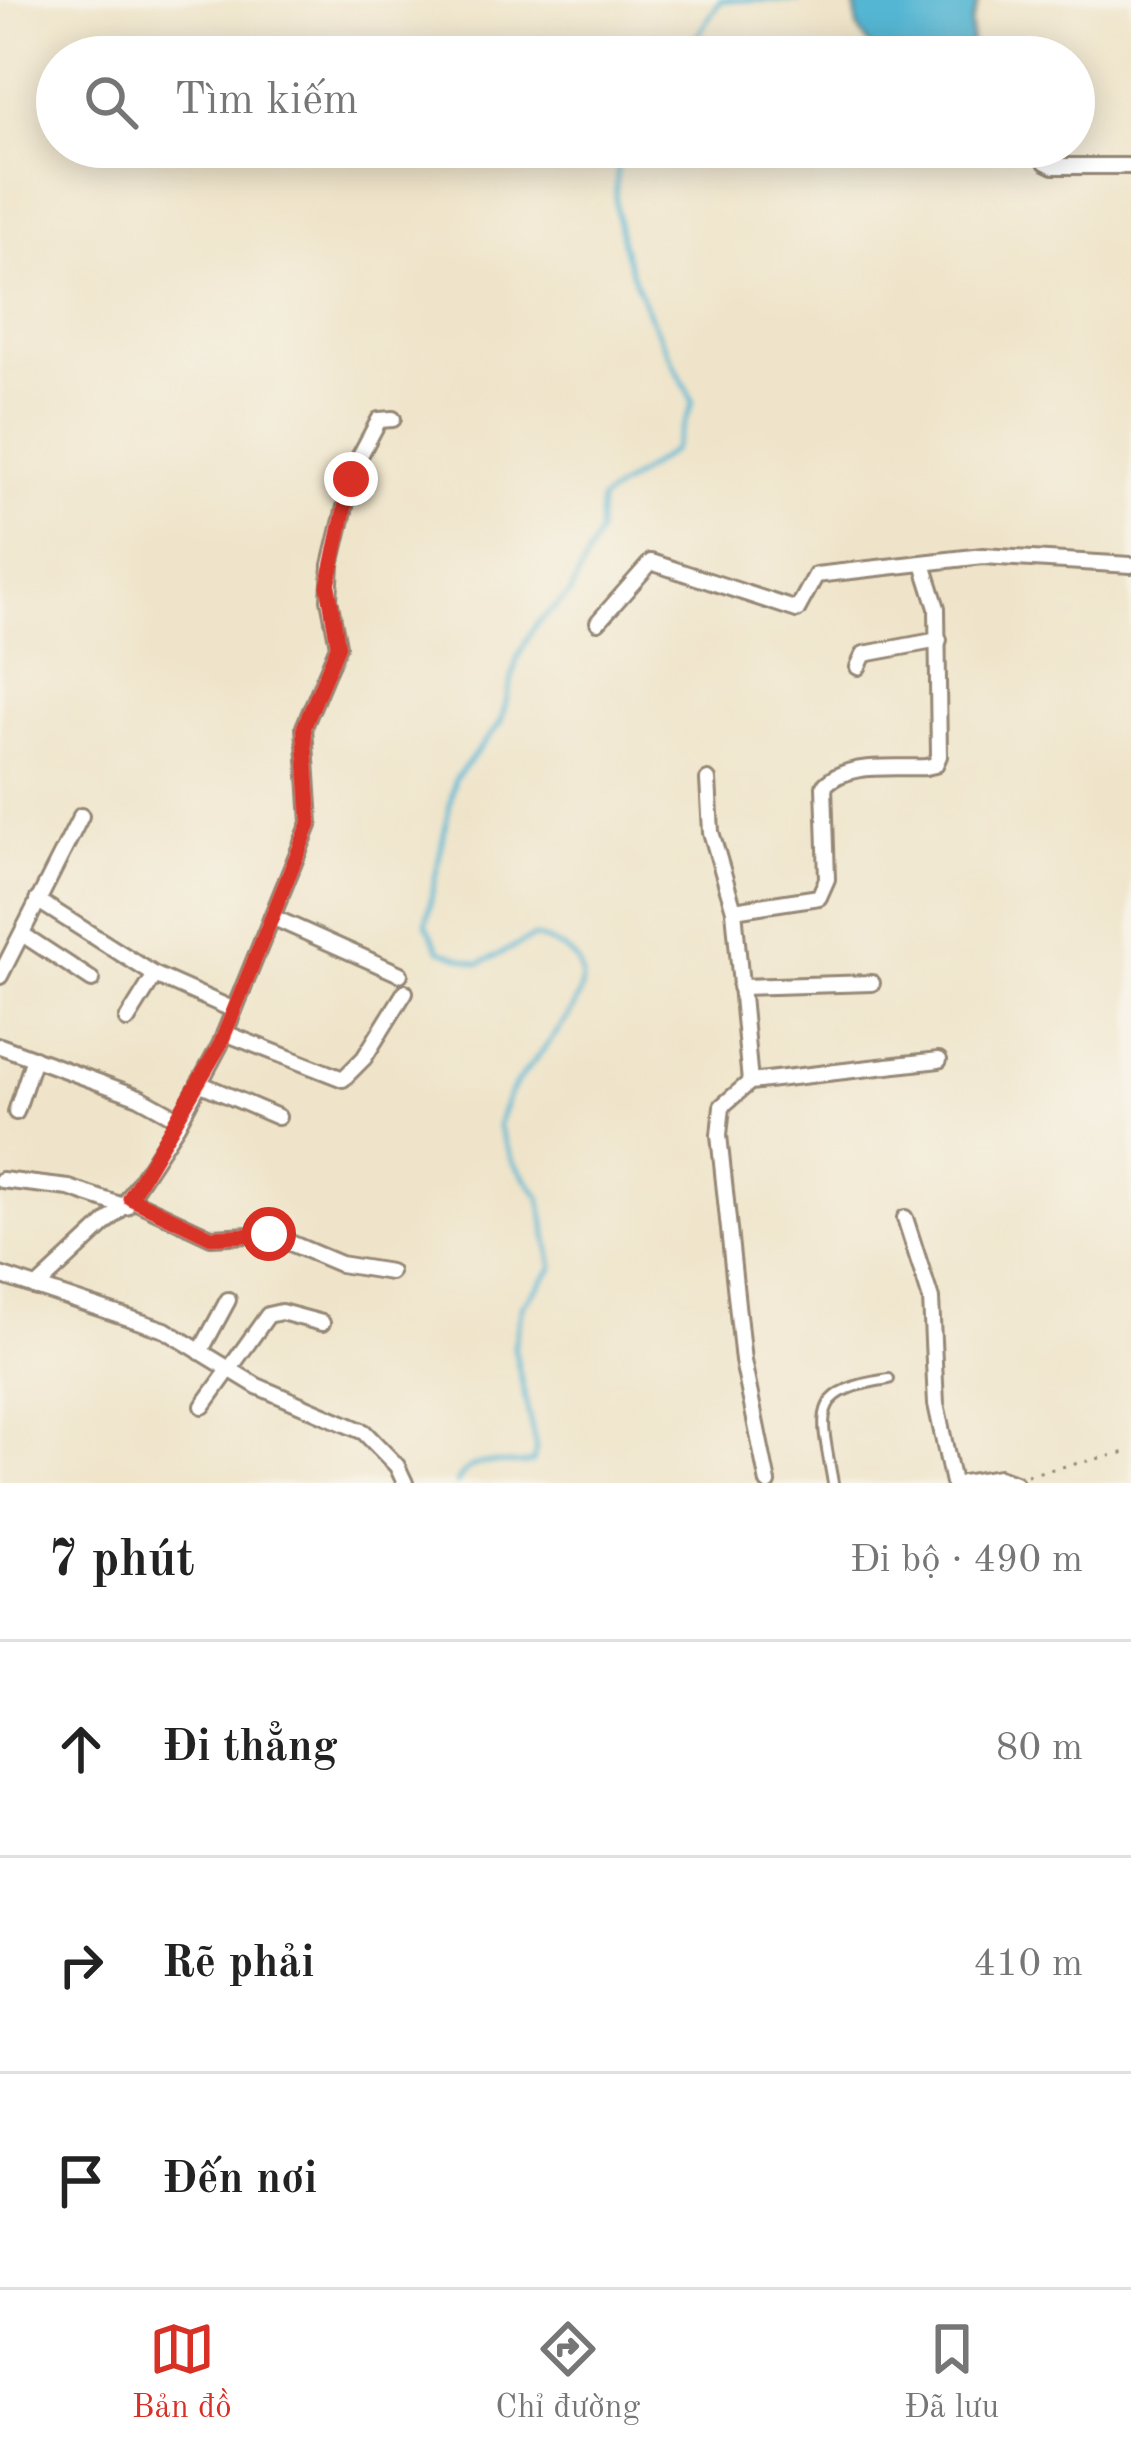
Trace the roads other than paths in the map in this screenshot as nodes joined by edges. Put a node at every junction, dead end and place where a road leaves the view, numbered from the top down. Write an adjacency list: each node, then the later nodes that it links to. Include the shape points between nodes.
1 (1095, 166): 2 (street)
2 (1131, 166)
3 (393, 418): 13 (street, via 379,420 351,479 328,586 338,646 304,727 311,818)
4 (1131, 565): 5 (street, via 1040,556)
5 (924, 567): 6 (street, via 832,569 815,575 797,610 651,562); 7 (street)
6 (598, 622)
7 (939, 640): 8 (street, via 863,654); 12 (street, via 935,765 833,776 824,786 827,879 819,897)
8 (858, 667)
9 (709, 780): 12 (street, via 711,832)
10 (81, 816): 11 (street)
11 (37, 901): 14 (street); 16 (street)
12 (734, 910): 20 (street)
13 (272, 917): 15 (street); 22 (street)
14 (22, 934): 17 (street); 18 (street)
15 (400, 974)
16 (155, 975): 22 (street); 23 (street)
17 (0, 976)
18 (92, 980)
19 (872, 983): 20 (street)
20 (740, 987): 28 (street)
21 (405, 992): 24 (street, via 343,1078)
22 (234, 1010): 24 (street)
23 (127, 1020)
24 (225, 1033): 29 (street)
25 (0, 1046): 26 (street)
26 (34, 1058): 30 (street); 32 (street)
27 (939, 1060): 28 (street)
28 (750, 1082): 47 (street, via 722,1106 719,1136 743,1361)
29 (199, 1083): 31 (street); 32 (street)
30 (16, 1112)
31 (278, 1117)
32 (179, 1119): 34 (street)
33 (2, 1180): 34 (street)
34 (126, 1204): 36 (street, via 211,1237 269,1234 340,1264); 38 (street)
35 (905, 1218): 49 (street, via 931,1299 936,1404)
36 (390, 1272)
37 (0, 1276): 38 (street)
38 (36, 1288): 41 (street, via 142,1320)
39 (227, 1300): 41 (street)
40 (322, 1322): 42 (street, via 268,1315)
41 (200, 1352): 42 (street)
42 (230, 1370): 44 (street); 46 (street, via 364,1432)
43 (889, 1379): 48 (lane, via 844,1385 828,1399 821,1416)
44 (203, 1406)
45 (1013, 1481): 50 (street)
46 (405, 1483)
47 (767, 1483)
48 (832, 1483)
49 (953, 1483)
50 (963, 1483)

